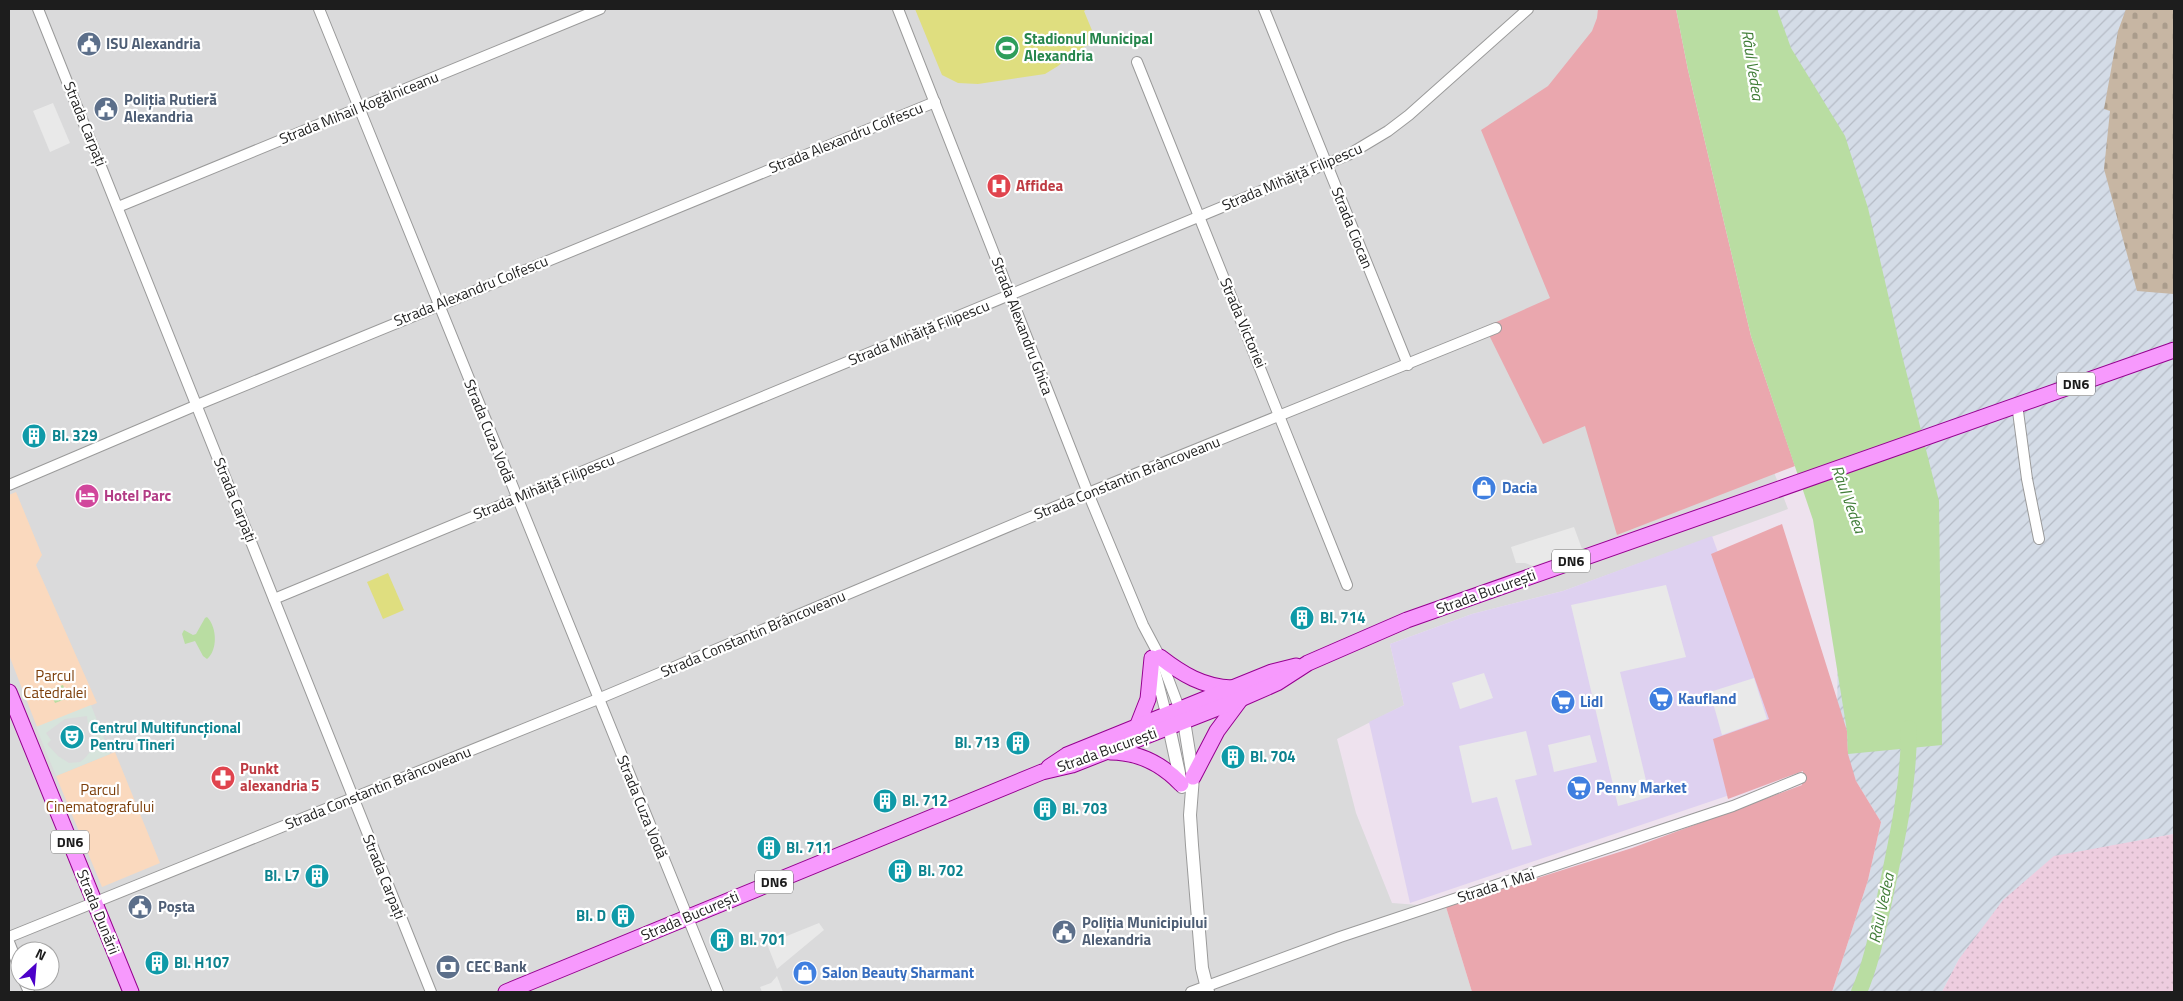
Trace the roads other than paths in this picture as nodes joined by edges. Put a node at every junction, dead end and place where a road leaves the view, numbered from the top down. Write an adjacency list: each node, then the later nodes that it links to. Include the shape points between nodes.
1 (38, 9): 11 (street, Strada Carpați)
2 (319, 9): 9 (street, Strada Cuza Vodă)
3 (600, 9): 9 (street, Strada Mihail Kogălniceanu)
4 (898, 9): 8 (street, Strada Alexandru Ghica)
5 (1264, 9): 10 (street, Strada Ciocan)
6 (1528, 9): 10 (street, Strada Mihăiță Filipescu, via 1409,115 1366,146)
7 (1137, 62): 12 (street, Strada Victoriei)
8 (935, 102): 13 (street, Strada Alexandru Ghica); 14 (street, Strada Alexandru Colfescu)
9 (358, 109): 11 (street, Strada Mihail Kogălniceanu); 14 (street, Strada Cuza Vodă)
10 (1327, 165): 12 (street, Strada Mihăiță Filipescu); 17 (street, Strada Ciocan)
11 (118, 207): 19 (street, Strada Carpați)
12 (1199, 217): 13 (street, Strada Mihăiță Filipescu); 20 (street, Strada Victoriei)
13 (1010, 295): 22 (street, Strada Alexandru Ghica); 23 (street, Strada Mihăiță Filipescu)
14 (438, 305): 19 (street, Strada Alexandru Colfescu); 23 (street, Strada Cuza Vodă)
15 (1496, 328): 17 (street, Strada Constantin Brâncoveanu)
16 (2174, 350): 18 (main road, DN6)
17 (1408, 364): 20 (street, Strada Constantin Brâncoveanu)
18 (2018, 404): 24 (street, via 2027,479); 29 (main road, Strada București / DN6, via 1407,620 1308,663 1272,672)
19 (197, 405): 21 (street, Strada Alexandru Colfescu); 26 (street, Strada Carpați)
20 (1280, 416): 22 (street, Strada Constantin Brâncoveanu); 25 (street, Strada Victoriei)
21 (9, 485)
22 (1088, 493): 27 (street, Strada Alexandru Ghica); 30 (street, Strada Constantin Brâncoveanu)
23 (517, 499): 26 (street, Strada Mihăiță Filipescu); 30 (street, Strada Cuza Vodă)
24 (2039, 539)
25 (1347, 585)
26 (274, 599): 38 (street, Strada Carpați)
27 (1156, 658): 29 (main road, via 1202,683); 32 (street, Strada Alexandru Ghica); 32 (street, Strada Alexandru Ghica); 33 (main road, via 1149,694)
28 (9, 692): 31 (main road, Strada Dunării / DN6)
29 (1238, 693): 32 (main road, Strada București / DN6); 37 (main road)
30 (598, 699): 38 (street, Strada Constantin Brâncoveanu); 40 (street, Strada Cuza Vodă)
31 (12, 710): 39 (main road, Strada Dunării / DN6)
32 (1175, 719): 33 (main road, Strada București / DN6); 34 (main road, Strada București / DN6); 37 (street, Strada Alexandru Ghica)
33 (1137, 727): 35 (main road, Strada București / DN6, via 1068,755)
34 (1106, 752): 35 (main road, Strada București / DN6); 37 (main road, via 1141,757)
35 (1042, 772): 40 (main road, Strada București / DN6)
36 (1801, 778): 42 (street, Strada 1 Mai, via 1733,806 1358,931)
37 (1187, 781): 42 (street, Strada Alexandru Ghica, via 1202,968)
38 (352, 799): 39 (street, Strada Constantin Brâncoveanu); 44 (street, Strada Carpați)
39 (94, 902): 41 (street, Strada Constantin Brâncoveanu); 43 (main road, Strada Dunării / DN6)
40 (687, 918): 45 (main road, Strada București / DN6); 46 (street, Strada Cuza Vodă)
41 (9, 937)
42 (1207, 989): 47 (street, Strada 1 Mai)
43 (131, 992)
44 (431, 992)
45 (506, 992)
46 (718, 992)
47 (1191, 992)

